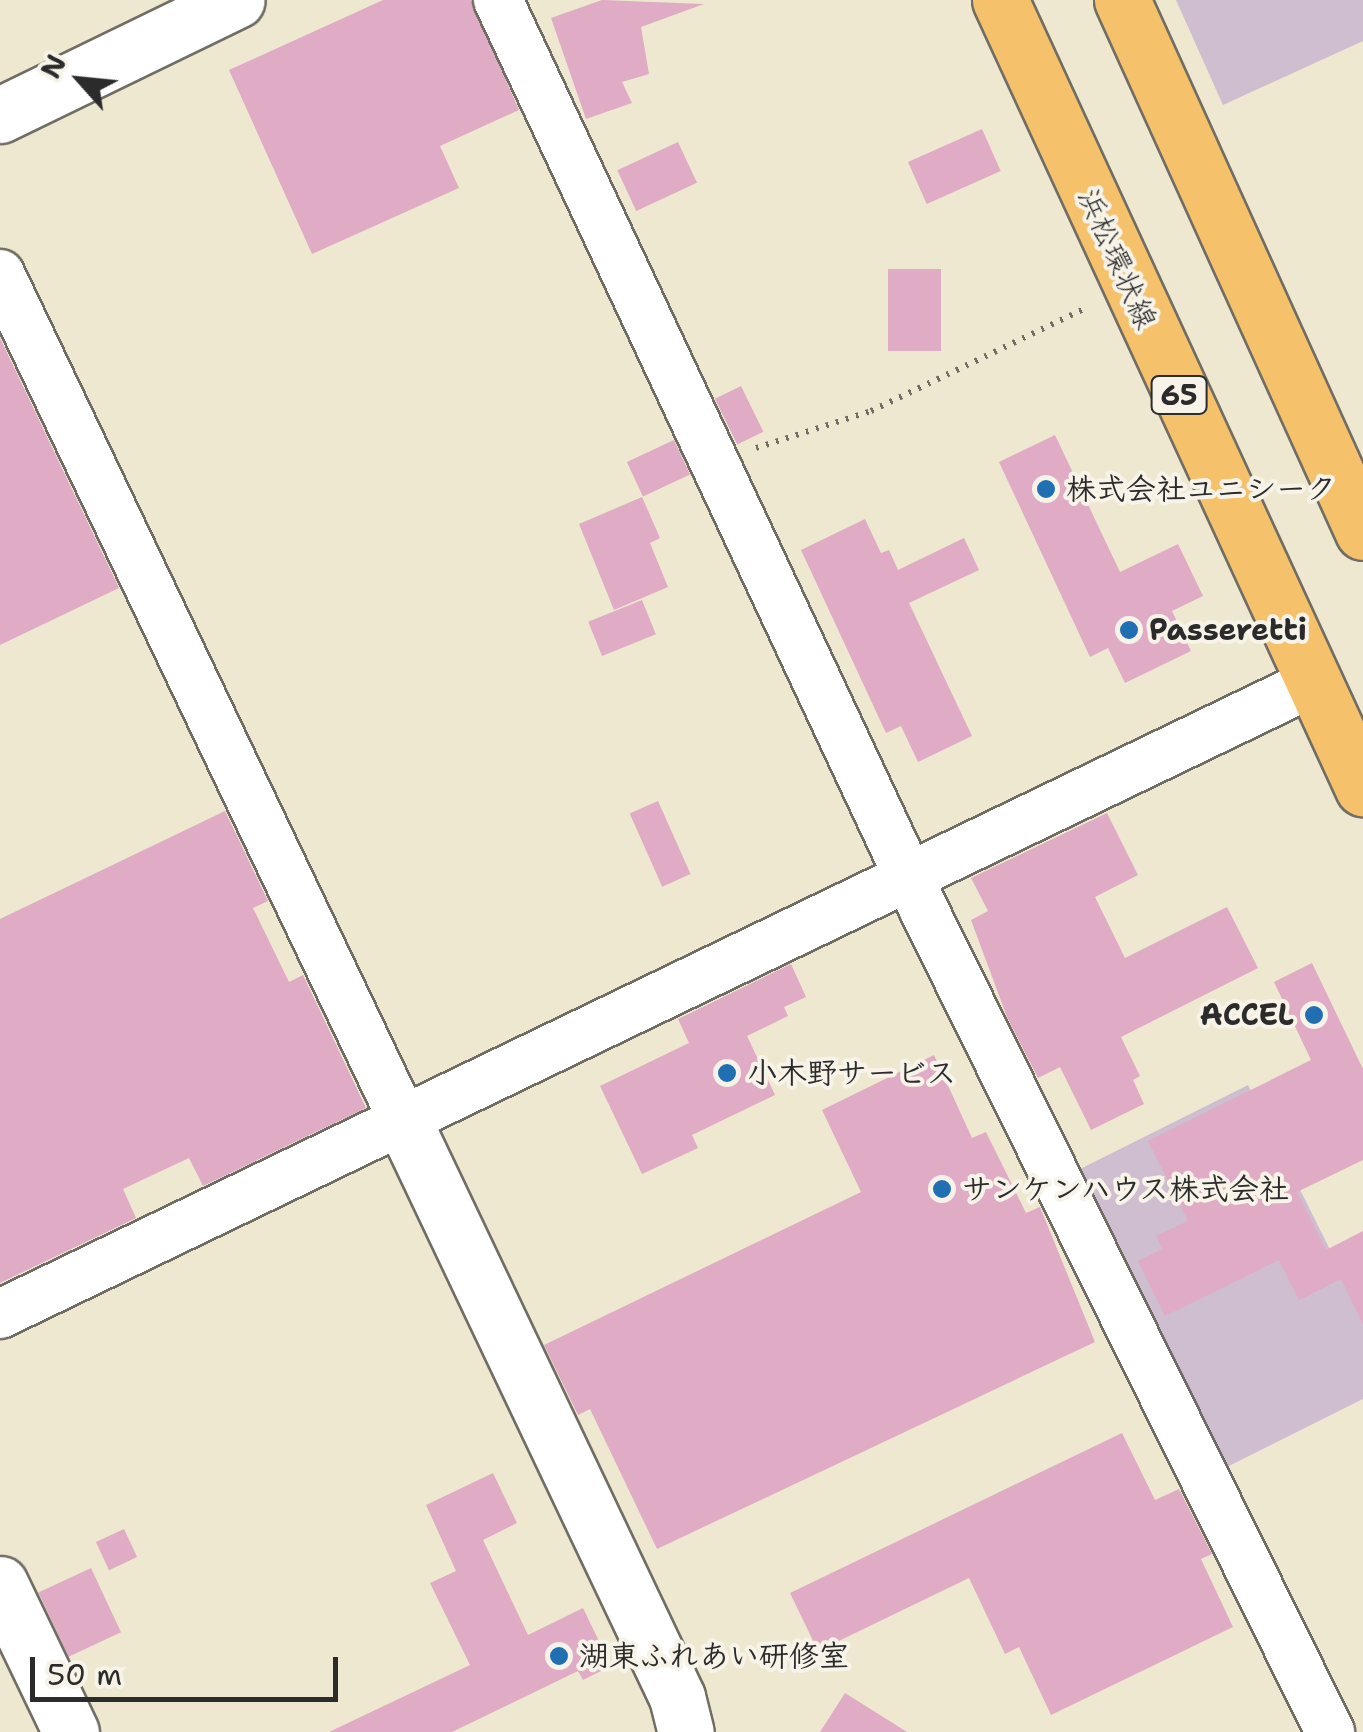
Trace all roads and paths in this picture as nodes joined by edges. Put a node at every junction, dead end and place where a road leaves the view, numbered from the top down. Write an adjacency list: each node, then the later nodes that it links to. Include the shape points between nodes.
1 (237, 0): 5 (street)
2 (498, 0): 8 (street)
3 (1000, 0): 10 (main road, 浜松環状線 / 65)
4 (1122, 0): 9 (main road)
5 (0, 115)
6 (0, 274): 13 (street)
7 (1086, 308): 8 (path, via 871,411)
8 (719, 466): 12 (street)
9 (1363, 532)
10 (1312, 683): 11 (main road, 浜松環状線 / 65); 12 (street)
11 (1363, 788)
12 (910, 876): 13 (street); 18 (street)
13 (402, 1120): 14 (street); 16 (street)
14 (0, 1314)
15 (0, 1584): 17 (street)
16 (678, 1728)
17 (71, 1732)
18 (1330, 1732)

